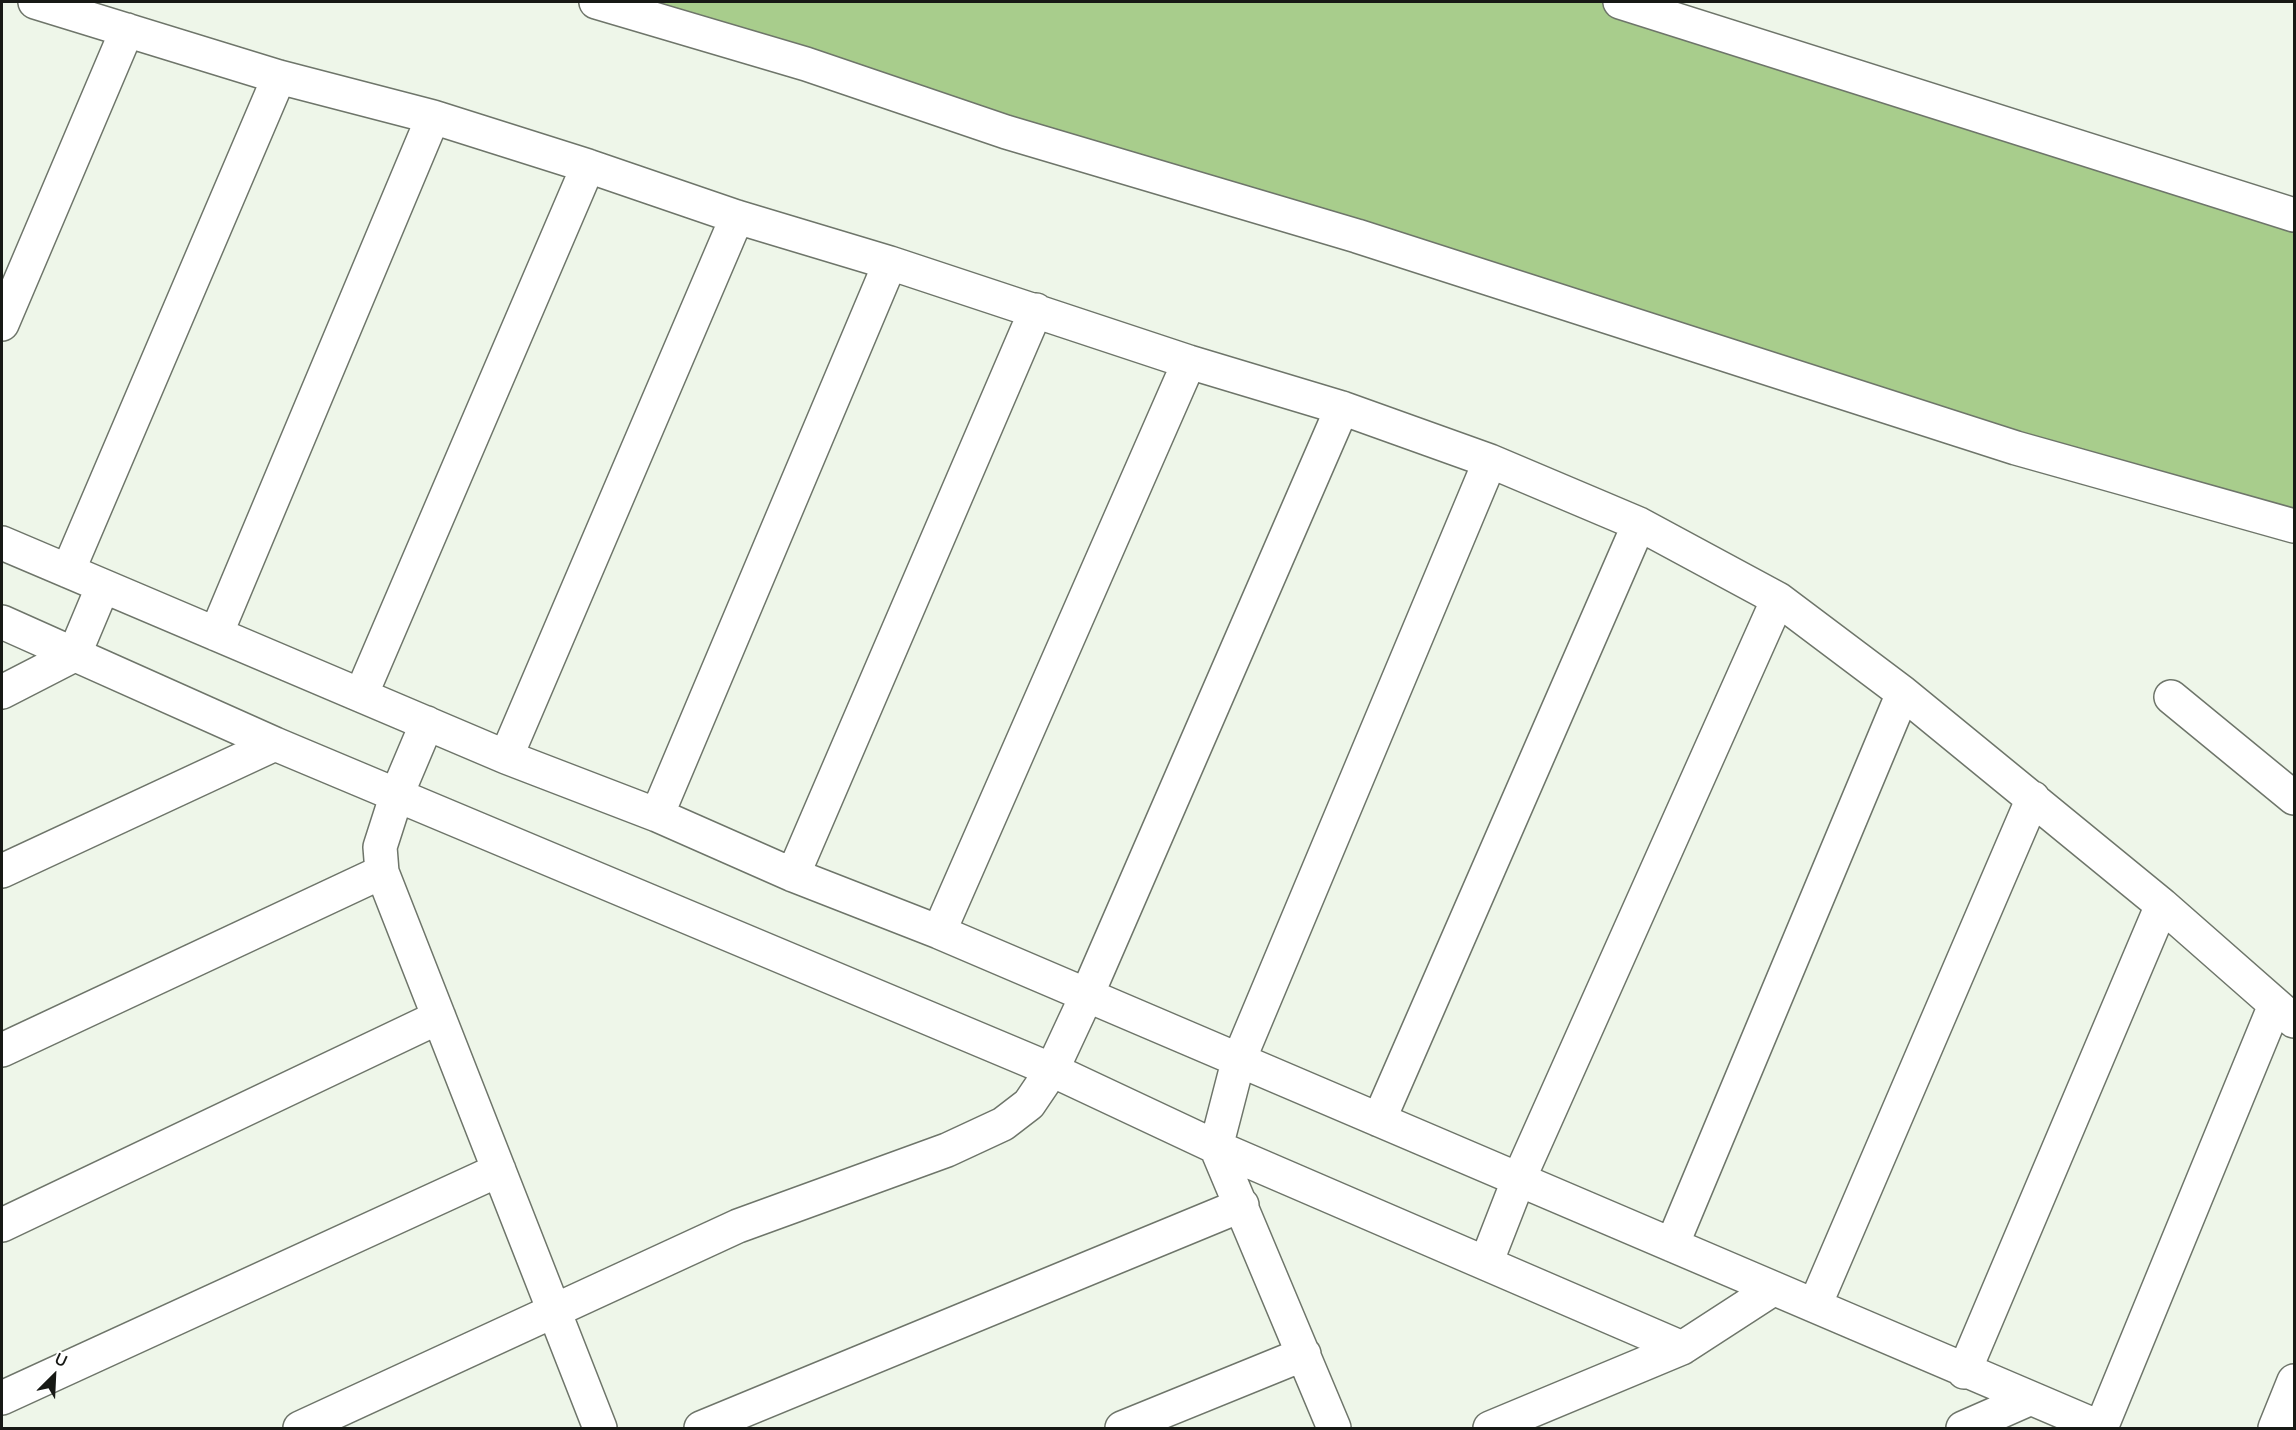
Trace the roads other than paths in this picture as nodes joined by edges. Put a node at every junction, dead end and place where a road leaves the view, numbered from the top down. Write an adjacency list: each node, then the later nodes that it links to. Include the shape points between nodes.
1 (35, 2): 4 (street)
2 (596, 2): 17 (street, via 806,64 1006,132 1346,232 2016,448)
3 (1620, 2): 8 (street)
4 (127, 30): 5 (street); 12 (street)
5 (279, 77): 6 (street); 19 (street)
6 (433, 117): 7 (street); 23 (street)
7 (588, 166): 9 (street); 27 (street)
8 (2295, 215)
9 (737, 218): 10 (street); 31 (street)
10 (890, 262): 11 (street); 35 (street)
11 (1036, 310): 13 (street); 38 (street)
12 (2, 324)
13 (1190, 362): 14 (street); 40 (street)
14 (1342, 408): 15 (street); 41 (street)
15 (1490, 461): 16 (street); 45 (street)
16 (1640, 524): 21 (street); 47 (street)
17 (2295, 526)
18 (2, 543): 19 (street)
19 (68, 571): 20 (street)
20 (103, 586): 23 (street); 24 (street)
21 (1778, 599): 26 (street); 50 (street)
22 (2, 622): 24 (street)
23 (216, 634): 27 (street)
24 (74, 655): 25 (street); 30 (street)
25 (2, 692)
26 (1903, 693): 33 (street); 53 (street)
27 (361, 695): 29 (street)
28 (2171, 698): 34 (street)
29 (427, 723): 31 (street); 32 (street)
30 (275, 744): 32 (street); 36 (street)
31 (506, 757): 35 (street)
32 (397, 794): 37 (street, via 380,847); 46 (street)
33 (2032, 798): 39 (street); 56 (street)
34 (2295, 798)
35 (657, 815): 38 (street)
36 (2, 871)
37 (382, 872): 43 (street); 44 (street)
38 (793, 875): 40 (street)
39 (2162, 905): 42 (street); 60 (street)
40 (939, 932): 41 (street)
41 (1086, 997): 45 (street); 46 (street)
42 (2285, 1013): 71 (street)
43 (439, 1017): 49 (street); 52 (street)
44 (2, 1050)
45 (1238, 1062): 47 (street); 48 (street)
46 (1052, 1070): 48 (street); 57 (street, via 1029,1104 1003,1124 946,1150 738,1226)
47 (1379, 1120): 50 (street)
48 (1216, 1147): 51 (street); 54 (street)
49 (499, 1170): 57 (street); 62 (street)
50 (1518, 1181): 53 (street); 54 (street)
51 (1242, 1205): 59 (street); 66 (street)
52 (2, 1225)
53 (1672, 1245): 55 (street)
54 (1485, 1263): 58 (street)
55 (1773, 1289): 56 (street); 58 (street)
56 (1815, 1305): 60 (street)
57 (552, 1312): 64 (street); 65 (street)
58 (1682, 1348): 69 (street)
59 (1304, 1354): 67 (street); 68 (street)
60 (1964, 1372): 63 (street)
61 (2295, 1381): 72 (street)
62 (2, 1398)
63 (2029, 1399): 70 (street); 71 (street)
64 (300, 1428)
65 (600, 1428)
66 (701, 1428)
67 (1122, 1428)
68 (1334, 1428)
69 (1490, 1428)
70 (1963, 1428)
71 (2101, 1428)
72 (2275, 1428)

